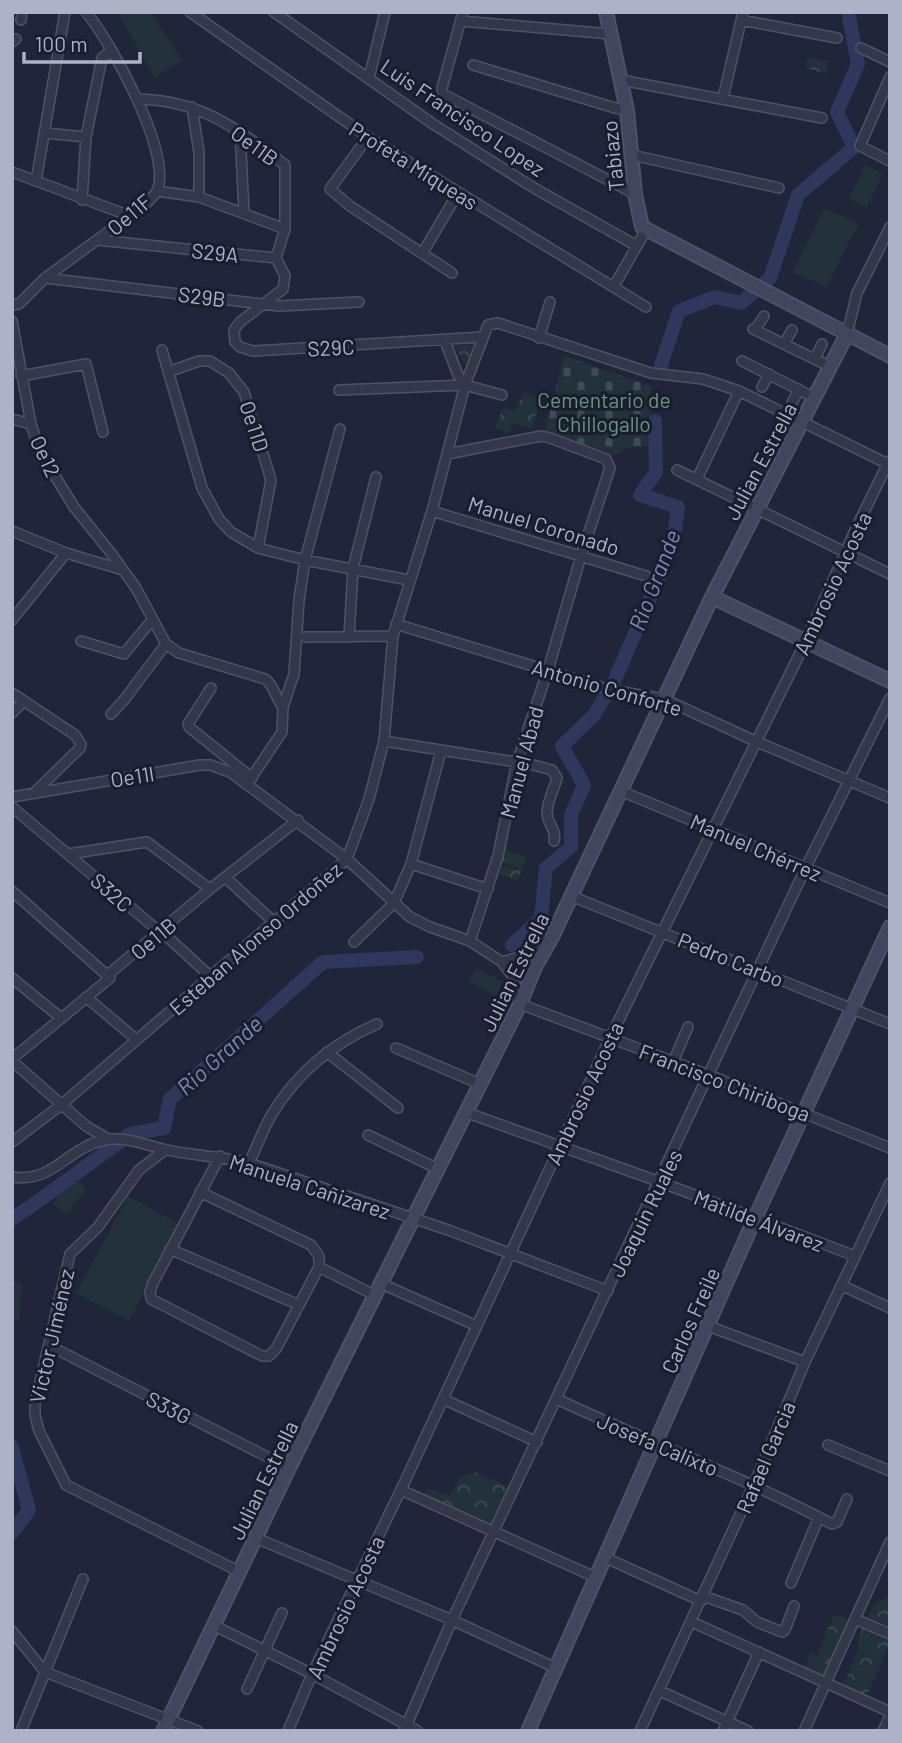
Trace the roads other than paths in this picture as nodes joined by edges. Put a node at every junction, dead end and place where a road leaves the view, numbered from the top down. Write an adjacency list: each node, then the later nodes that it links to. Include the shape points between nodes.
1 (65, 12): 25 (street)
2 (86, 12): 13 (street, Oe11F)
3 (190, 12): 27 (street, Profeta Miqueas)
4 (274, 12): 9 (street, Luis Francisco Lopez)
5 (385, 12): 16 (street)
6 (606, 12): 10 (street, Tabiazo)
7 (462, 16): 10 (street); 35 (street, via 442,88 445,96)
8 (742, 16): 11 (street); 19 (street)
9 (288, 17): 16 (street, Luis Francisco Lopez)
10 (611, 34): 18 (street, Tabiazo)
11 (837, 38)
12 (861, 48): 14 (street)
13 (110, 51): 20 (street, Oe11F); 26 (street, via 102,58)
14 (890, 62)
15 (473, 65): 22 (street)
16 (369, 78): 44 (street, Luis Francisco Lopez, via 534,188)
17 (890, 78): 29 (street, via 860,146)
18 (621, 80): 19 (street); 22 (street, Tabiazo)
19 (723, 98): 23 (street)
20 (137, 99): 21 (street, Oe11B, via 163,99); 33 (street, Oe11F, via 154,139)
21 (192, 107): 24 (street, Oe11B); 36 (street)
22 (626, 110): 28 (street, Tabiazo)
23 (822, 118)
24 (240, 131): 38 (street); 40 (street, Oe11B, via 285,165)
25 (45, 132): 26 (street); 31 (street)
26 (86, 137): 37 (street)
27 (368, 138): 34 (street, Profeta Miqueas); 45 (street, via 330,189)
28 (632, 155): 32 (street); 35 (street, Tabiazo)
29 (890, 161)
30 (12, 172): 31 (street)
31 (36, 181): 37 (street)
32 (779, 188)
33 (157, 191): 36 (street); 39 (street, Oe11F)
34 (458, 194): 45 (street); 49 (street, Profeta Miqueas)
35 (635, 194): 41 (street, Tabiazo, via 640,224)
36 (199, 197): 38 (street)
37 (82, 200): 39 (street)
38 (244, 213): 40 (street)
39 (130, 216): 43 (street, Oe11F)
40 (285, 229): 46 (street, Oe11B)
41 (646, 230): 44 (street); 58 (street)
42 (889, 230): 58 (street, Julian Estrella, via 857,293)
43 (97, 240): 46 (street, S29A); 48 (street, Oe11F)
44 (637, 246): 49 (street)
45 (423, 253): 47 (street)
46 (276, 258): 52 (street, via 285,282)
47 (452, 273)
48 (45, 278): 52 (street, S29B); 53 (street, Oe11F, via 19,304)
49 (614, 286): 54 (street, Profeta Miqueas)
50 (359, 302): 52 (street, S29B)
51 (550, 302): 60 (street)
52 (264, 304): 61 (street, S29C, via 235,325 235,342 246,350)
53 (12, 305)
54 (646, 307)
55 (764, 316): 62 (street, via 754,330)
56 (12, 321): 71 (street, Oe12)
57 (792, 330): 62 (street)
58 (847, 334): 65 (street); 68 (street, Julian Estrella)
59 (482, 337): 60 (street, Esteban Alonso Ordoñez, via 491,323 498,323); 61 (street, S29C); 72 (street, Esteban Alonso Ordoñez)
60 (539, 338): 76 (street, via 651,373 703,379)
61 (445, 341): 72 (street)
62 (784, 344): 66 (street)
63 (822, 344): 66 (street)
64 (162, 350): 69 (street)
65 (890, 355)
66 (815, 359): 68 (street)
67 (742, 361): 70 (street)
68 (831, 367): 78 (street, Julian Estrella)
69 (168, 372): 93 (street, via 209,503 231,532); 93 (street, Oe11D, via 210,361 229,373 244,392 271,480)
70 (769, 374): 73 (street); 75 (street)
71 (22, 376): 82 (street, Oe12); 84 (street, via 86,364)
72 (465, 385): 74 (street); 77 (street); 85 (street, Esteban Alonso Ordoñez)
73 (762, 387)
74 (339, 390)
75 (799, 390): 78 (street); 79 (street)
76 (739, 391): 81 (street); 89 (street)
77 (502, 395)
78 (815, 398): 81 (street, Julian Estrella)
79 (792, 403)
80 (12, 419): 82 (street)
81 (801, 423): 86 (street); 90 (street, Julian Estrella)
82 (32, 424): 99 (street, Oe12, via 45,463)
83 (340, 429): 97 (street)
84 (103, 432)
85 (447, 454): 91 (street, Esteban Alonso Ordoñez); 96 (street, Manuel Abad, via 541,436 606,459 610,468)
86 (889, 463): 94 (street, Ambrosio Acosta)
87 (677, 471): 89 (street)
88 (376, 477): 98 (street)
89 (697, 479): 90 (street)
90 (757, 508): 94 (street); 103 (street, Julian Estrella)
91 (432, 511): 96 (street, Manuel Coronado); 102 (street, Esteban Alonso Ordoñez)
92 (13, 533): 95 (street)
93 (258, 548): 97 (street)
94 (846, 552): 100 (street); 110 (street, Ambrosio Acosta)
95 (66, 553): 99 (street); 104 (street)
96 (581, 556): 101 (street, Manuel Coronado); 113 (street, Manuel Abad)
97 (305, 560): 98 (street); 120 (street, via 294,674)
98 (353, 569): 102 (street); 109 (street)
99 (123, 570): 105 (street)
100 (890, 574)
101 (646, 576)
102 (409, 580): 106 (street, Esteban Alonso Ordoñez)
103 (712, 597): 110 (street); 118 (street, Julian Estrella)
104 (12, 620)
105 (152, 620): 111 (street, via 124,654); 112 (street)
106 (396, 624): 107 (street, Esteban Alonso Ordoñez); 113 (street, Antonio Conforte)
107 (393, 636): 109 (street); 123 (street, Esteban Alonso Ordoñez)
108 (305, 637): 109 (street)
109 (349, 637)
110 (806, 641): 114 (street); 124 (street, Ambrosio Acosta)
111 (81, 642)
112 (166, 644): 120 (street, via 179,653 265,680); 122 (street)
113 (548, 670): 118 (street, Antonio Conforte, via 611,690); 126 (street, Manuel Abad)
114 (890, 681)
115 (211, 688): 127 (street, via 189,727)
116 (12, 692): 119 (street)
117 (890, 698): 128 (street, Joaquin Ruales)
118 (664, 699): 124 (street, Antonio Conforte); 129 (street, Julian Estrella)
119 (23, 701): 121 (street); 130 (street, via 75,734 80,748)
120 (283, 707): 127 (street, via 282,732)
121 (12, 713)
122 (111, 714)
123 (384, 741): 125 (street); 138 (street, Esteban Alonso Ordoñez)
124 (755, 741): 128 (street, Antonio Conforte); 135 (street, Ambrosio Acosta)
125 (441, 751): 126 (street); 139 (street)
126 (517, 762): 136 (street, via 552,770 557,778 547,809); 143 (street, Manuel Abad)
127 (250, 780): 130 (street, Oe11l, via 200,765); 134 (street)
128 (850, 781): 132 (street, Antonio Conforte); 140 (street, Joaquin Ruales)
129 (621, 791): 135 (street, Manuel Chérrez); 145 (street, Julian Estrella)
130 (35, 792): 131 (street, Oe11l)
131 (12, 797)
132 (890, 798)
133 (12, 807): 137 (street, S32C)
134 (298, 820): 138 (street); 141 (street, Oe11B)
135 (713, 829): 140 (street, Manuel Chérrez); 151 (street, Ambrosio Acosta)
136 (554, 841)
137 (68, 854): 142 (street, via 147,842); 150 (street, S32C)
138 (347, 859): 146 (street); 148 (street, Esteban Alonso Ordoñez)
139 (411, 864): 143 (street); 146 (street)
140 (806, 867): 147 (street, Manuel Chérrez); 156 (street, Joaquin Ruales)
141 (226, 878): 142 (street, Oe11B); 148 (street)
142 (211, 889): 150 (street, Oe11B)
143 (488, 889): 153 (street, Manuel Abad)
144 (12, 891): 159 (street)
145 (571, 896): 151 (street, Pedro Carbo); 152 (street, Julian Estrella)
146 (394, 903): 153 (street, via 420,922); 154 (street)
147 (890, 903)
148 (275, 923): 157 (street, Esteban Alonso Ordoñez)
149 (890, 927): 162 (street, Carlos Freile)
150 (162, 931): 157 (street, S32C); 159 (street, Oe11B, via 110,973)
151 (662, 932): 156 (street, Pedro Carbo); 167 (street, Ambrosio Acosta)
152 (552, 937): 155 (street, via 526,955); 161 (street, Julian Estrella)
153 (470, 941): 155 (street)
154 (354, 942)
155 (502, 962): 161 (street, via 513,977)
156 (759, 970): 162 (street, Pedro Carbo); 173 (street, Joaquin Ruales)
157 (211, 977): 168 (street, Esteban Alonso Ordoñez)
158 (12, 978): 163 (street)
159 (110, 978): 160 (street, Oe11B)
160 (86, 997): 163 (street, Oe11B); 168 (street)
161 (520, 1004): 167 (street, Francisco Chiriboga); 174 (street, Julian Estrella)
162 (850, 1009): 165 (street, Pedro Carbo); 178 (street, Carlos Freile)
163 (61, 1018): 171 (street, Oe11B)
164 (377, 1024): 170 (street)
165 (890, 1024)
166 (688, 1027): 172 (street)
167 (610, 1038): 172 (street, Francisco Chiriboga); 182 (street, Ambrosio Acosta)
168 (137, 1040): 175 (street, Esteban Alonso Ordoñez)
169 (396, 1048): 174 (street)
170 (327, 1052): 176 (street); 186 (street, via 301,1076 272,1115)
171 (12, 1060): 175 (street)
172 (673, 1062): 173 (street, Francisco Chiriboga)
173 (709, 1075): 178 (street, Francisco Chiriboga); 189 (street, Joaquin Ruales)
174 (480, 1084): 177 (street, Julian Estrella)
175 (61, 1105): 180 (street); 181 (street, Esteban Alonso Ordoñez)
176 (398, 1108)
177 (465, 1112): 182 (street, Matilde Álvarez); 187 (street, Julian Estrella)
178 (805, 1113): 183 (street, Francisco Chiriboga); 192 (street, Carlos Freile)
179 (368, 1135): 187 (street)
180 (108, 1139): 184 (street, Manuela Cañizarez); 188 (street, Manuela Cañizarez, via 87,1145 44,1174)
181 (12, 1142)
182 (559, 1147): 189 (street, Matilde Álvarez); 195 (street, Ambrosio Acosta)
183 (890, 1148)
184 (165, 1150): 185 (street, Manuela Cañizarez); 205 (street, Victor Jiménez, via 139,1170 98,1227 70,1254)
185 (220, 1156): 186 (street, Manuela Cañizarez); 191 (street)
186 (249, 1163): 193 (street, Manuela Cañizarez)
187 (438, 1169): 193 (street, Julian Estrella)
188 (12, 1177)
189 (660, 1182): 192 (street, Matilde Álvarez); 200 (street, Joaquin Ruales)
190 (890, 1183): 196 (street, Rafael Garcia)
191 (200, 1192): 194 (street); 197 (street, via 311,1245 319,1256)
192 (755, 1218): 196 (street, Matilde Álvarez); 204 (street, Carlos Freile)
193 (412, 1220): 195 (street, Manuela Cañizarez); 199 (street, Julian Estrella)
194 (170, 1249): 201 (street); 201 (street, via 151,1299 261,1356 276,1349)
195 (511, 1253): 200 (street, Manuela Cañizarez); 203 (street, Ambrosio Acosta)
196 (855, 1256): 198 (street, Rafael Garcia)
197 (319, 1267): 199 (street); 201 (street)
198 (843, 1286): 202 (street); 206 (street, Rafael Garcia)
199 (379, 1290): 203 (street); 212 (street, Julian Estrella)
200 (608, 1290): 208 (street, Joaquin Ruales)
201 (299, 1305)
202 (890, 1308)
203 (477, 1326): 207 (street, Ambrosio Acosta)
204 (708, 1326): 206 (street); 210 (street, Carlos Freile)
205 (50, 1346): 212 (street, S33G); 223 (street, Victor Jiménez, via 34,1415 66,1485)
206 (805, 1363): 214 (street, Rafael Garcia)
207 (443, 1399): 209 (street); 215 (street, Ambrosio Acosta)
208 (557, 1399): 209 (street, Joaquin Ruales); 210 (street, Josefa Calixto)
209 (537, 1442): 218 (street, Joaquin Ruales)
210 (656, 1444): 214 (street, Josefa Calixto); 222 (street, Carlos Freile)
211 (828, 1445): 213 (street)
212 (289, 1468): 219 (street, Julian Estrella)
213 (890, 1471)
214 (754, 1484): 217 (street, Josefa Calixto); 228 (street, Rafael Garcia)
215 (401, 1490): 218 (street); 226 (street, Ambrosio Acosta)
216 (847, 1499): 217 (street, Josefa Calixto, via 835,1524)
217 (819, 1517): 227 (street)
218 (495, 1531): 224 (street); 232 (street, Joaquin Ruales)
219 (256, 1538): 223 (street, Julian Estrella); 226 (street)
220 (890, 1542): 221 (street)
221 (888, 1553): 231 (street)
222 (606, 1558): 224 (street, Carlos Freile); 228 (street)
223 (240, 1572): 234 (street, Julian Estrella)
224 (597, 1578): 239 (street, Carlos Freile)
225 (83, 1579): 240 (street)
226 (357, 1581): 232 (street); 241 (street, Ambrosio Acosta)
227 (791, 1583)
228 (702, 1598): 229 (street, via 743,1610 757,1622 782,1632); 233 (street, Rafael Garcia)
229 (794, 1606)
230 (282, 1613): 237 (street)
231 (855, 1619): 236 (street); 242 (street)
232 (452, 1620): 239 (street); 248 (street, Joaquin Ruales)
233 (692, 1622): 238 (street); 244 (street, Rafael Garcia)
234 (213, 1625): 237 (street); 246 (street, Julian Estrella)
235 (12, 1631): 240 (street)
236 (890, 1634)
237 (264, 1649): 241 (street); 243 (street)
238 (760, 1652): 242 (street); 247 (street)
239 (556, 1668): 253 (street, Carlos Freile)
240 (45, 1672): 246 (street); 249 (street)
241 (313, 1674): 248 (street); 251 (street, Ambrosio Acosta)
242 (826, 1683): 245 (street); 256 (street)
243 (247, 1689)
244 (660, 1691): 247 (street); 254 (street, Rafael Garcia)
245 (890, 1714): 257 (street)
246 (166, 1725): 250 (street)
247 (725, 1726): 255 (street)
248 (405, 1728): 252 (street)
249 (21, 1731)
250 (198, 1731)
251 (288, 1731)
252 (418, 1731)
253 (528, 1731)
254 (640, 1731)
255 (748, 1731)
256 (804, 1731)
257 (883, 1731)

